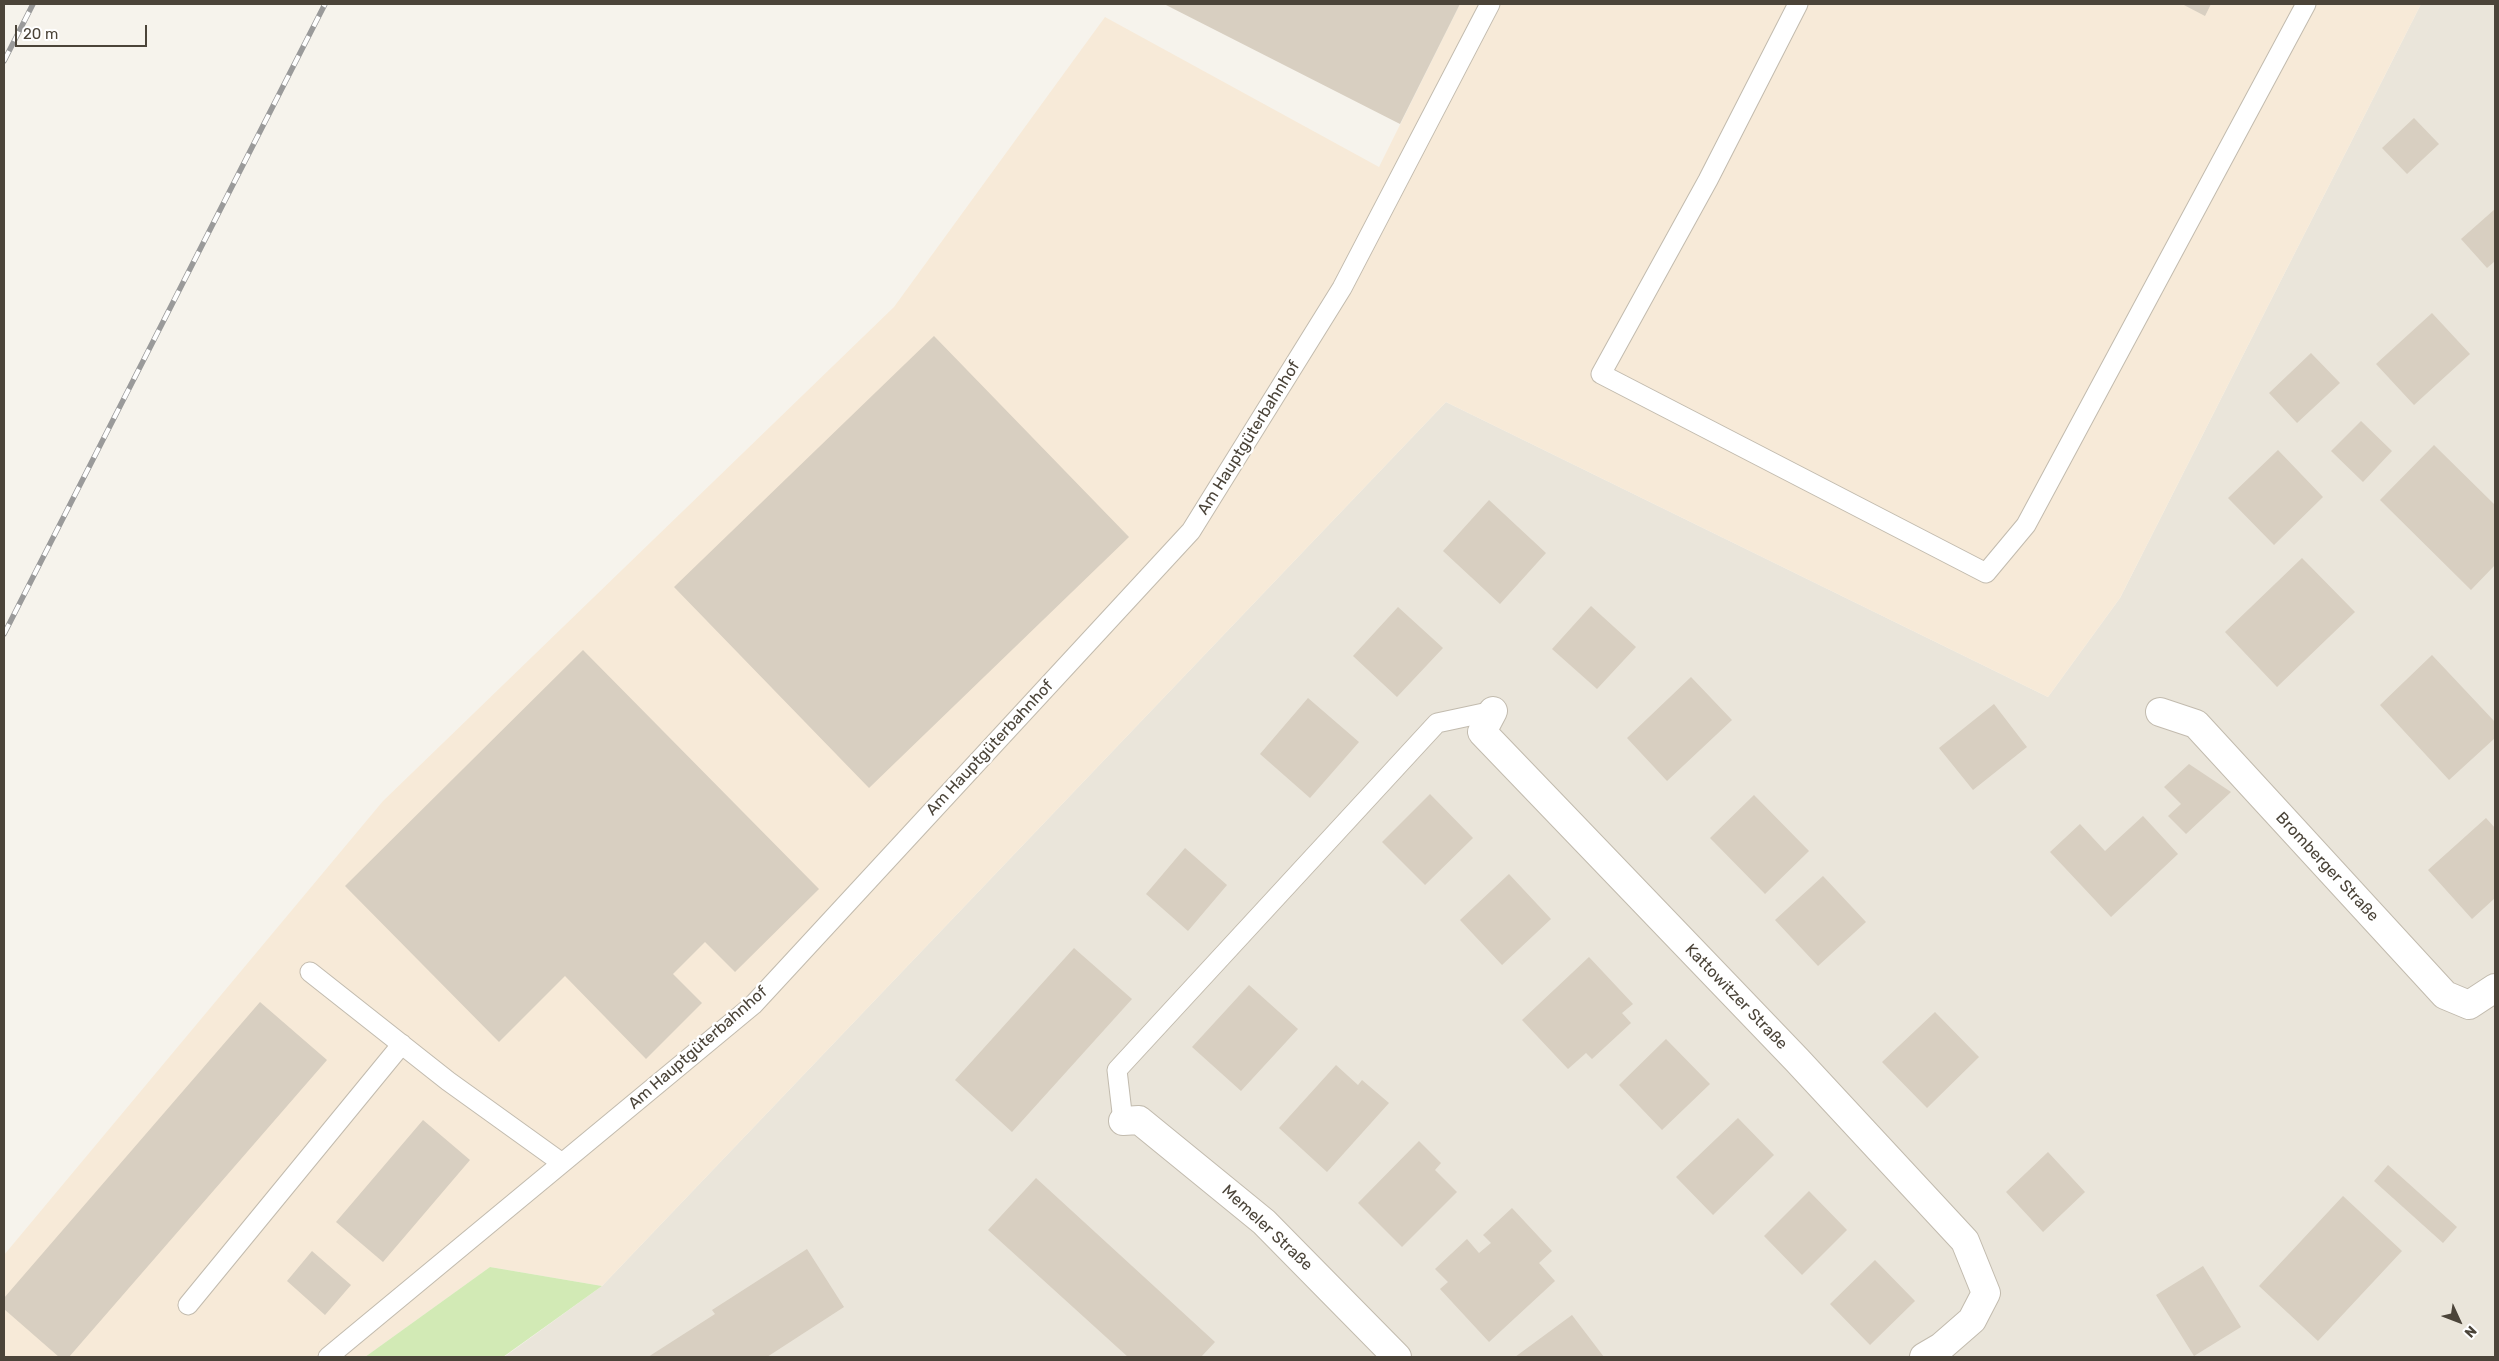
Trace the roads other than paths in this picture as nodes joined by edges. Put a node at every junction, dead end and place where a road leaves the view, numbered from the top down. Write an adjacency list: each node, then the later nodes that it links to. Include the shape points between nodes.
1 (1490, 4): 10 (lane, Am Hauptgüterbahnhof, via 1342,288 1190,531 752,1005)
2 (1798, 4): 3 (lane, via 1708,180 1601,374 1986,573 2026,525)
3 (2306, 4)
4 (1492, 711): 9 (lane, via 1437,723 1116,1070); 14 (street, Kattowitzer Straße, via 1482,732 1965,1241 1986,1293 1972,1320)
5 (2160, 712): 7 (street, Bromberger Straße, via 2196,724 2445,995 2469,1005)
6 (310, 972): 8 (lane)
7 (2495, 988)
8 (402, 1044): 10 (lane); 11 (lane)
9 (1123, 1121): 13 (street, Memeler Straße, via 1139,1120 1264,1222)
10 (562, 1163): 12 (lane, Am Hauptgüterbahnhof)
11 (188, 1305)
12 (328, 1357)
13 (1398, 1357)
14 (1924, 1357)

